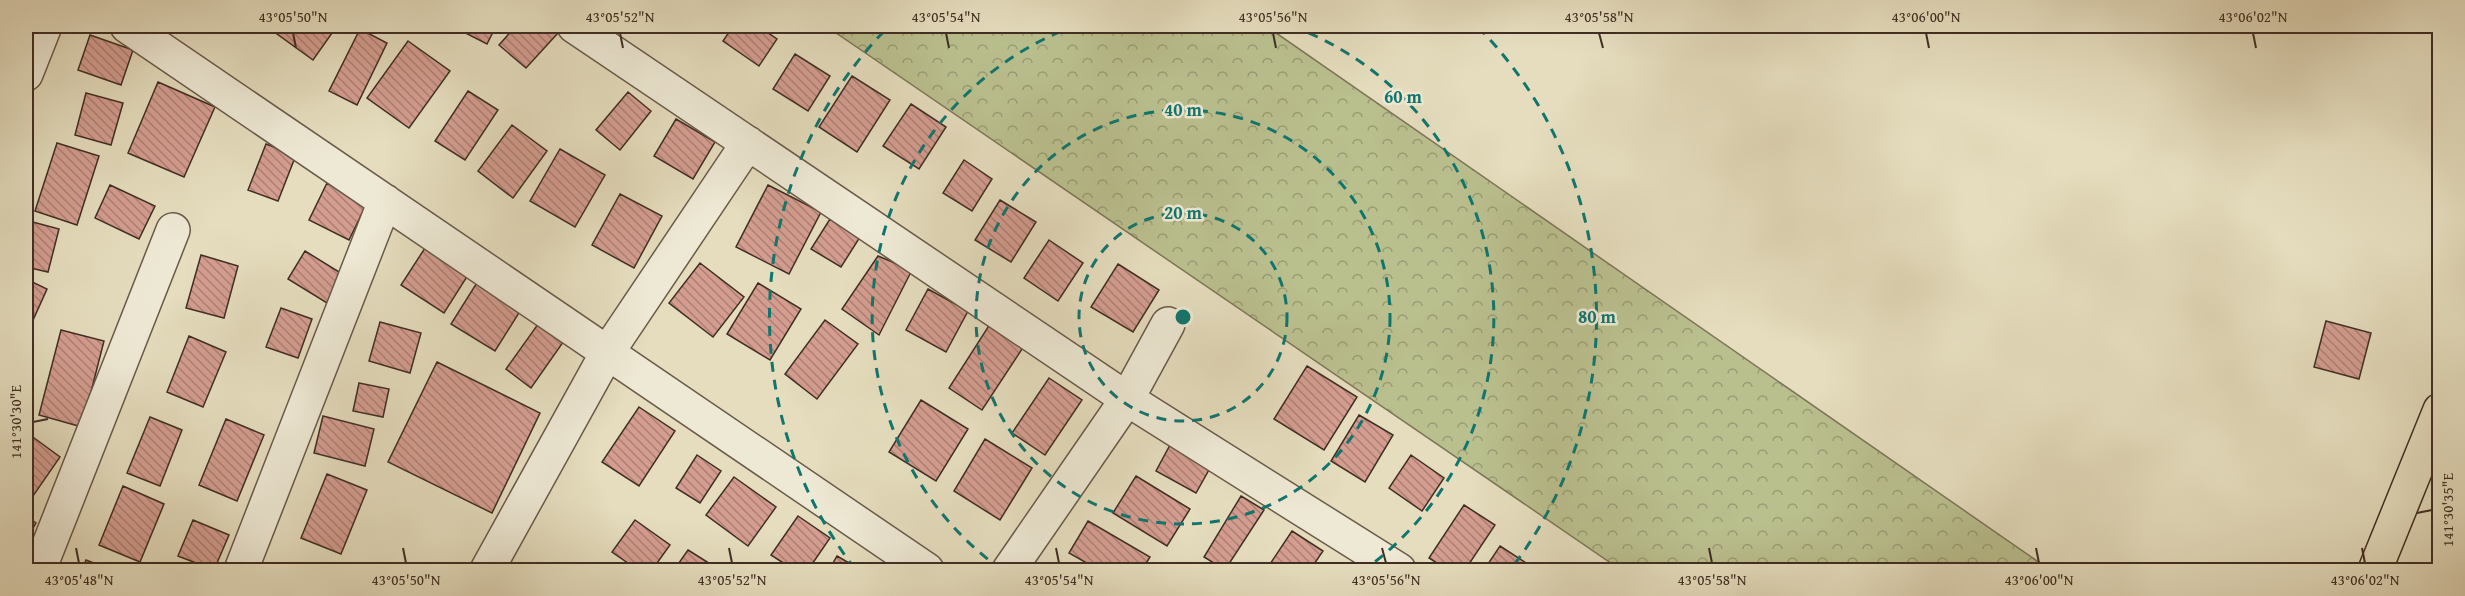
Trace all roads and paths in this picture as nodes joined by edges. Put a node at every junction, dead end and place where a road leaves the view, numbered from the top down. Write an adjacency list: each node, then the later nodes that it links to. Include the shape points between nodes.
1 (45, 26): 4 (street)
2 (127, 26): 6 (street)
3 (574, 26): 5 (street)
4 (26, 74)
5 (748, 143): 9 (street); 10 (street)
6 (385, 201): 9 (street); 13 (street)
7 (173, 230): 12 (street)
8 (1168, 324): 10 (street)
9 (607, 352): 14 (street); 15 (street)
10 (1127, 399): 16 (street); 17 (street)
11 (2439, 410): 18 (main road)
12 (39, 570)
13 (241, 570)
14 (487, 570)
15 (927, 570)
16 (1009, 570)
17 (1399, 570)
18 (2375, 570)

